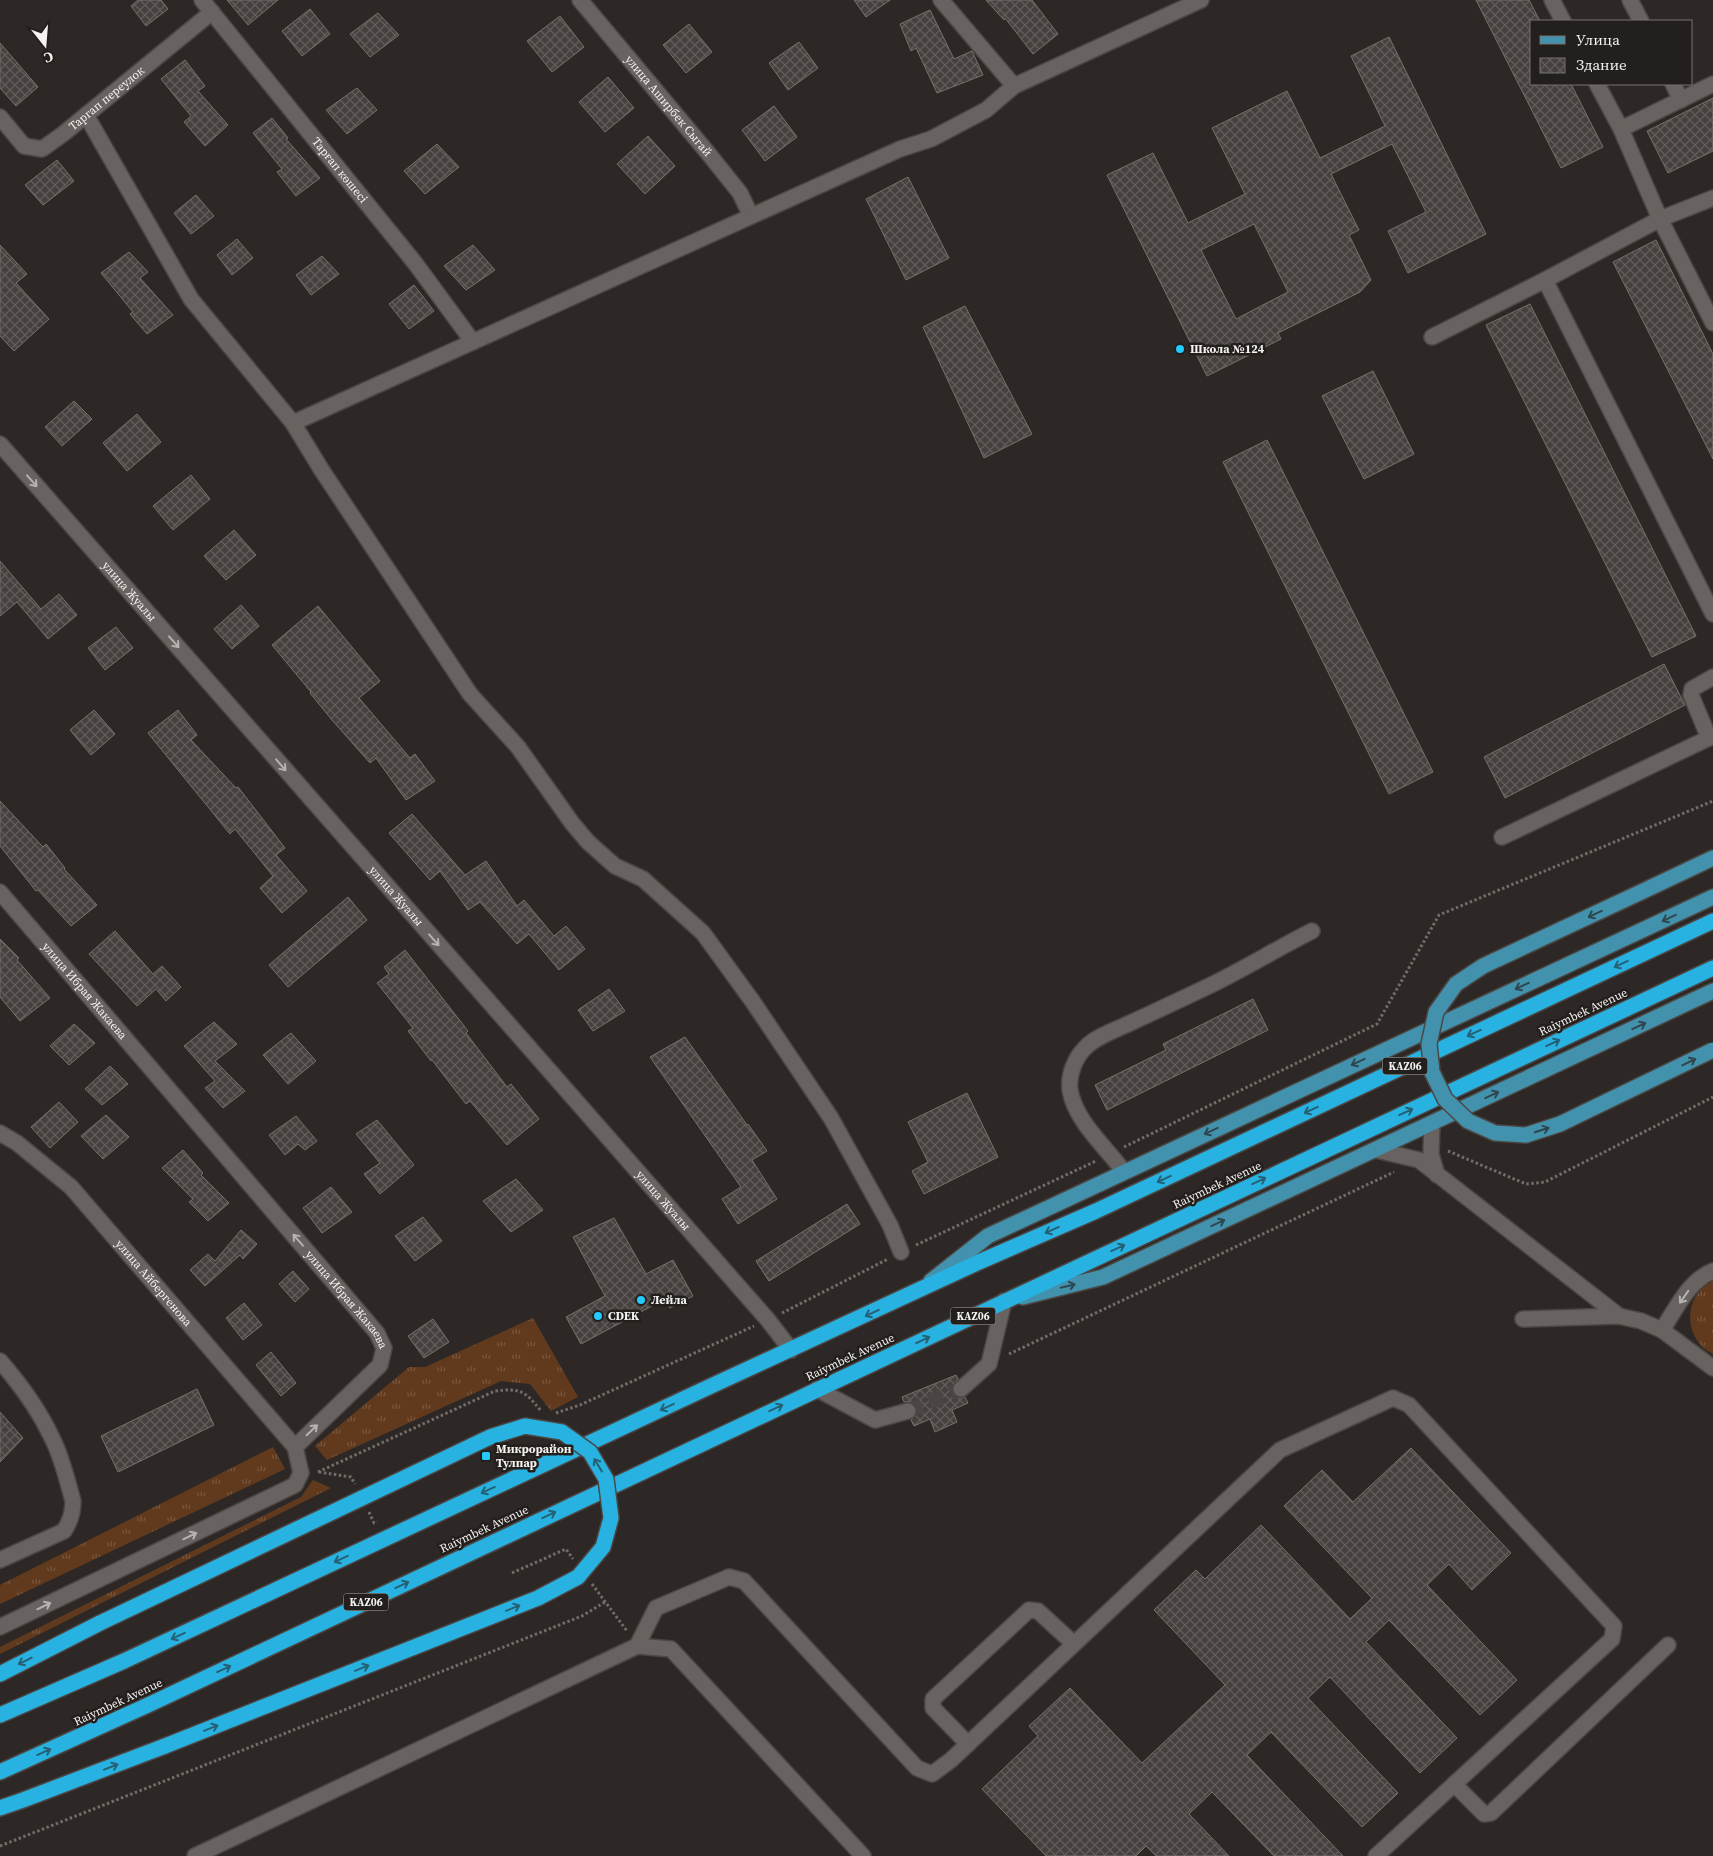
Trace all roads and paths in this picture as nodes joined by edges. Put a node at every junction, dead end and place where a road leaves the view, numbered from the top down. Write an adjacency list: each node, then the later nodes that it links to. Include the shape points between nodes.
1 (202, 0): 7 (street, Тарғап көшесі)
2 (580, 0): 19 (street, улица Аширбек Сыгай, via 708,152 740,193)
3 (941, 0): 13 (street)
4 (1200, 0): 13 (street)
5 (1552, 0): 8 (street)
6 (1630, 0): 9 (street)
7 (212, 12): 15 (street, Таргап переулок); 24 (street, Тарғап көшесі, via 415,262)
8 (1562, 20)
9 (1640, 20)
10 (1713, 84): 14 (street)
11 (1597, 85): 17 (street)
12 (1674, 85): 14 (street)
13 (1014, 86): 19 (street, via 986,110 930,139 900,149)
14 (1681, 100): 17 (street)
15 (86, 115): 16 (street, Таргап переулок, via 42,149 24,146); 25 (street, via 191,299)
16 (0, 117)
17 (1621, 129): 20 (street)
18 (1711, 202): 20 (street)
19 (751, 216): 24 (street)
20 (1660, 219): 21 (street); 22 (street)
21 (1544, 280): 23 (street); 27 (street)
22 (1713, 323)
23 (1432, 337)
24 (473, 342): 25 (street)
25 (293, 423): 47 (street, via 470,694 518,747 572,823 615,866 642,879 703,933 831,1118 890,1224)
26 (0, 444): 53 (street, улица Жуалы, one-way to 53)
27 (1713, 614)
28 (1713, 677): 29 (street, via 1692,688 1691,695)
29 (1711, 737): 31 (street)
30 (1713, 801): 44 (path, via 1439,915 1377,1024)
31 (1502, 837)
32 (1713, 858): 39 (main road, one-way to 39, bridge, via 1483,966 1456,984 1436,1012 1429,1044 1432,1072 1446,1099 1468,1121 1495,1132 1526,1135 1560,1124)
33 (0, 892): 64 (street, улица Ибрая Жакаева, one-way to 33, via 380,1365 384,1348 377,1333)
34 (1713, 897): 46 (main road, one-way to 46)
35 (1713, 921): 49 (highway, KАZ06, one-way to 49)
36 (1312, 930): 44 (street, via 1213,984 1086,1046 1071,1070 1070,1088 1082,1118)
37 (1713, 968): 50 (highway, Raiymbek Avenue / KАZ06, one-way to 37)
38 (1713, 991): 41 (main road, one-way to 38)
39 (1713, 1050)
40 (1713, 1097): 45 (path, via 1545,1182 1526,1184 1447,1151)
41 (1432, 1123): 43 (main road); 45 (street)
42 (0, 1133): 64 (street, улица Айбергенова, via 71,1187)
43 (1376, 1150): 45 (street); 50 (main road, one-way to 43, via 1103,1278)
44 (1110, 1154): 46 (street); 47 (path)
45 (1425, 1157): 51 (street, via 1438,1175); 57 (path)
46 (1124, 1172): 49 (main road, via 988,1236)
47 (901, 1252): 53 (path)
48 (1713, 1271): 54 (street, one-way to 54, via 1695,1282)
49 (918, 1292): 55 (highway, KАZ06, one-way to 55)
50 (1004, 1302): 57 (street); 59 (highway, Raiymbek Avenue / KАZ06, one-way to 50)
51 (1619, 1316): 52 (street); 54 (street)
52 (1523, 1319)
53 (768, 1320): 55 (street, улица Жуалы); 62 (path)
54 (1662, 1330): 58 (street)
55 (791, 1350): 76 (highway, KАZ06, one-way to 76, via 124,1661)
56 (0, 1361): 66 (street, via 17,1380 46,1424 73,1501 71,1517 64,1531)
57 (989, 1364): 60 (street)
58 (1713, 1368)
59 (817, 1389): 61 (street, via 875,1420); 78 (highway, Raiymbek Avenue / KАZ06, one-way to 59)
60 (962, 1389)
61 (908, 1411)
62 (554, 1414)
63 (545, 1417): 65 (path, via 528,1395 513,1389 495,1391)
64 (296, 1447): 71 (street, one-way to 64, via 295,1485 301,1473)
65 (318, 1472)
66 (0, 1560)
67 (577, 1564): 68 (path, via 566,1549)
68 (512, 1574)
69 (588, 1579): 70 (path)
70 (605, 1602): 74 (path); 81 (path, via 582,1616)
71 (0, 1628)
72 (1074, 1644): 77 (street); 77 (street, via 1038,1610 1029,1610 933,1699 933,1708); 79 (street, via 1280,1450 1393,1398 1409,1404 1614,1626 1612,1640)
73 (1668, 1644): 79 (street, via 1491,1813 1484,1814)
74 (637, 1646): 77 (street, via 656,1608 728,1577 744,1581 917,1768 932,1774); 82 (street); 83 (street, via 671,1649)
75 (0, 1674): 80 (highway, one-way to 75, bridge, via 538,1598 578,1577 603,1547 611,1518 606,1479 590,1452 562,1432 525,1426 490,1438 100,1623)
76 (0, 1715)
77 (968, 1744)
78 (0, 1772)
79 (1454, 1784): 84 (street)
80 (0, 1808)
81 (0, 1846)
82 (195, 1856)
83 (863, 1856)
84 (1376, 1856)

